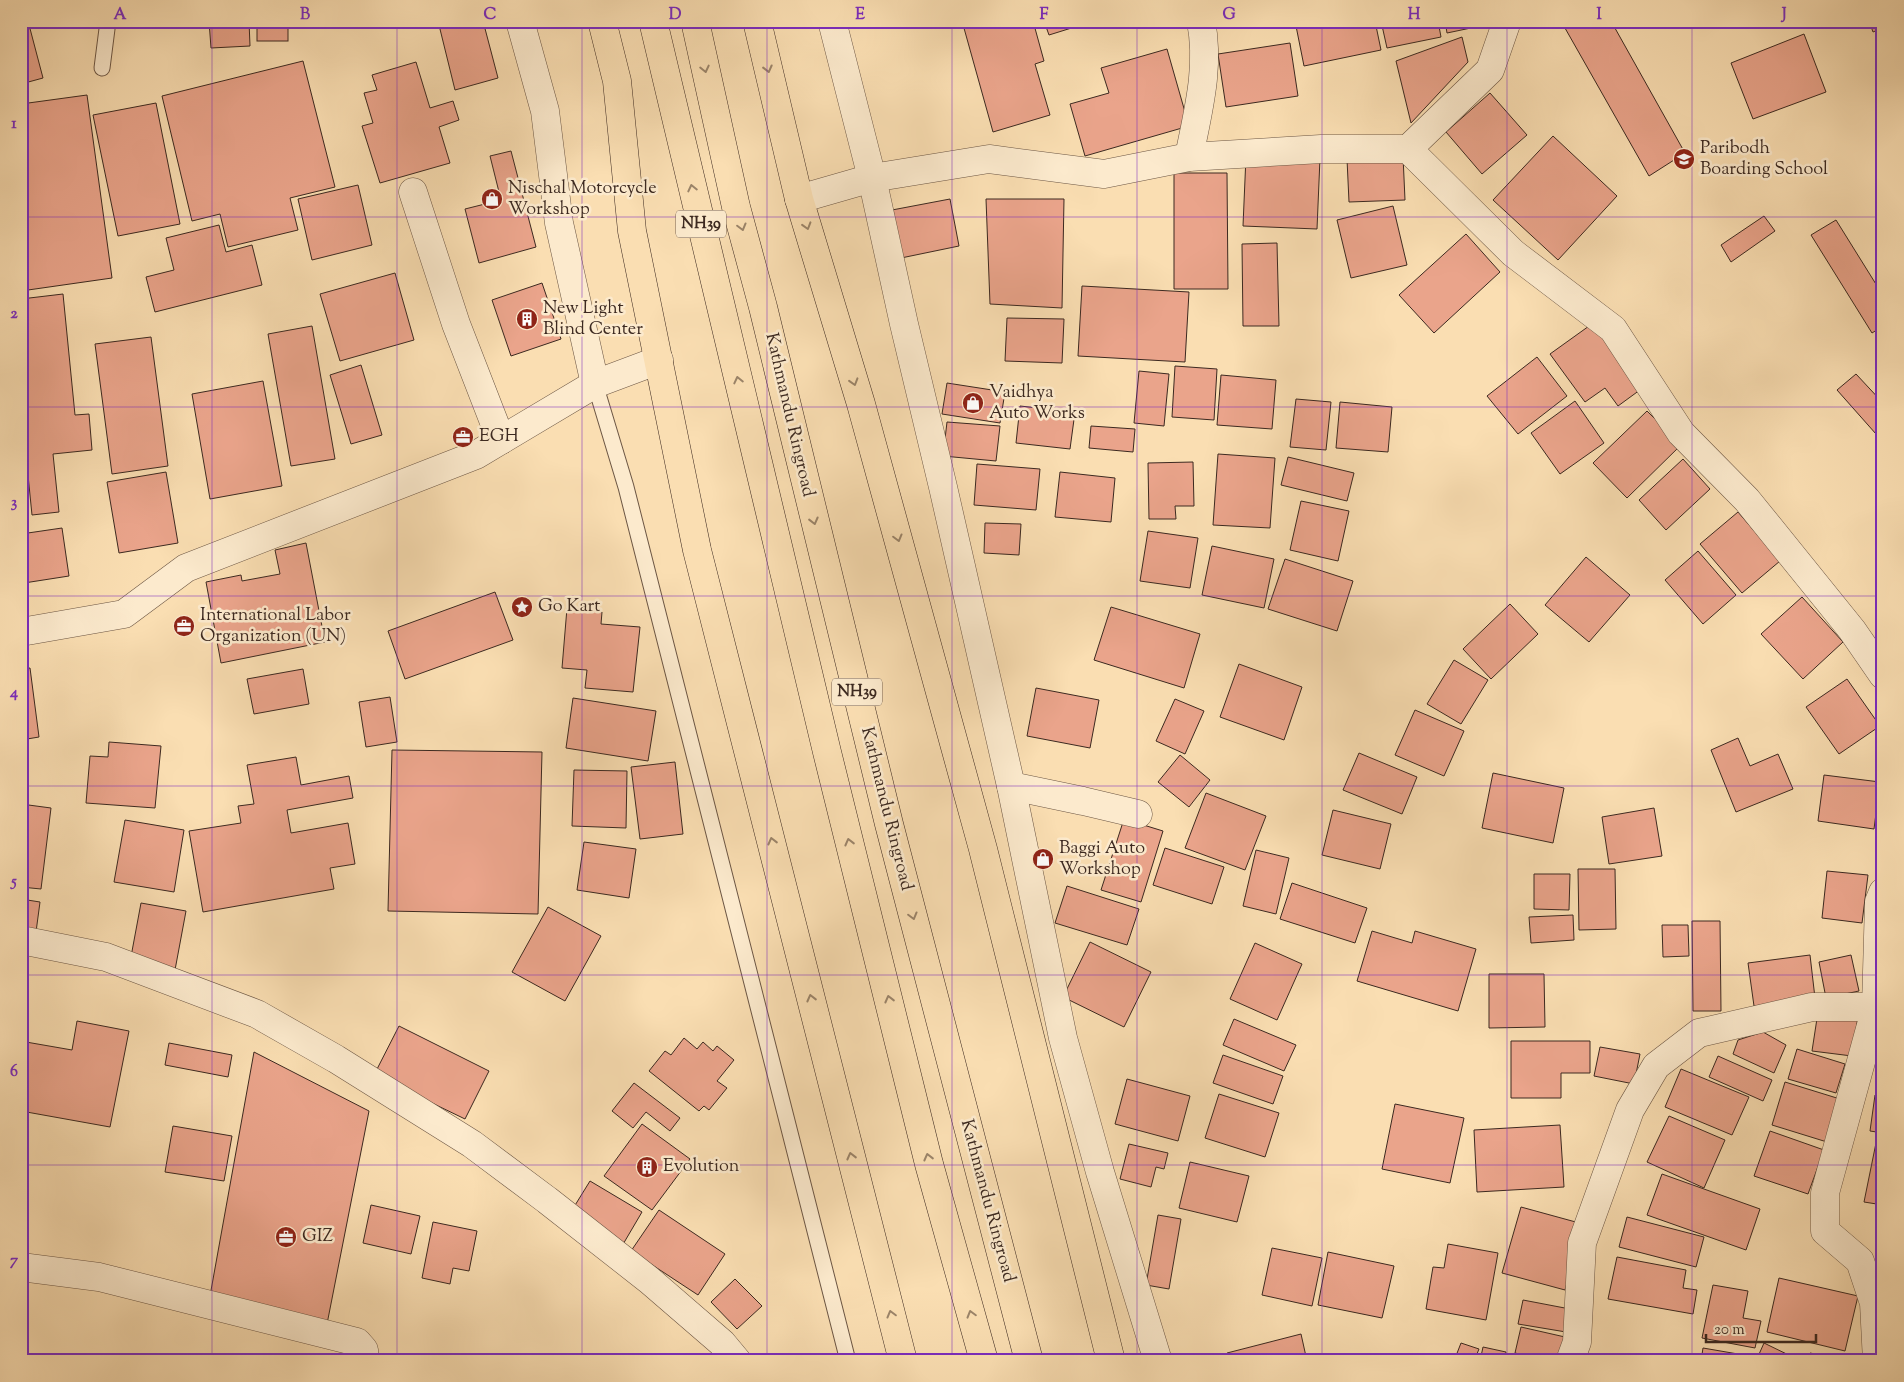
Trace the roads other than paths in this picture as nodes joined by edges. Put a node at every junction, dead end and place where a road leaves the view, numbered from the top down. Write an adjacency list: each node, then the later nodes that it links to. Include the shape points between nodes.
1 (108, 21): 10 (lane)
2 (520, 21): 17 (street, via 545,111 559,223)
3 (602, 21): 16 (main road, via 617,81 632,231)
4 (653, 21): 31 (main road, NH39, one-way to 4, via 930,1164 856,867)
5 (694, 21): 32 (main road, Kathmandu Ringroad / NH39, one-way to 32, via 736,206 885,805)
6 (756, 21): 15 (main road, one-way to 15)
7 (832, 21): 13 (street)
8 (1201, 21): 12 (street, via 1204,77)
9 (1507, 21): 11 (street, via 1490,70)
10 (102, 68)
11 (1408, 149): 12 (street, via 1321,149); 20 (street, via 1513,253 1613,329 1681,432 1747,500 1852,630)
12 (1189, 157): 13 (street, via 1104,174 989,160)
13 (872, 178): 15 (street); 21 (street)
14 (413, 192): 18 (street, via 456,324)
15 (799, 199): 33 (main road, one-way to 33, via 861,404 984,849)
16 (659, 360): 17 (street); 30 (main road, one-way to 16, via 697,550)
17 (595, 384): 18 (street); 29 (lane, via 626,487)
18 (501, 440): 19 (street, via 476,455 186,568 124,614)
19 (21, 632)
20 (1883, 675)
21 (1010, 786): 22 (street); 34 (street, via 1063,1038)
22 (1138, 814)
23 (1883, 892): 25 (street, via 1879,902)
24 (21, 940): 28 (street, via 106,957 239,1007 336,1059 472,1144 547,1200 649,1280 722,1343)
25 (1876, 1007): 35 (street, via 1812,1007 1698,1034 1656,1066 1630,1110 1582,1243 1577,1342); 36 (street, via 1825,1194 1825,1231 1860,1261 1874,1303)
26 (21, 1267): 27 (street, via 99,1277 357,1342 364,1350)
27 (365, 1361)
28 (737, 1361)
29 (848, 1361)
30 (903, 1361)
31 (984, 1361)
32 (1029, 1361)
33 (1111, 1361)
34 (1158, 1361)
35 (1570, 1361)
36 (1877, 1361)

